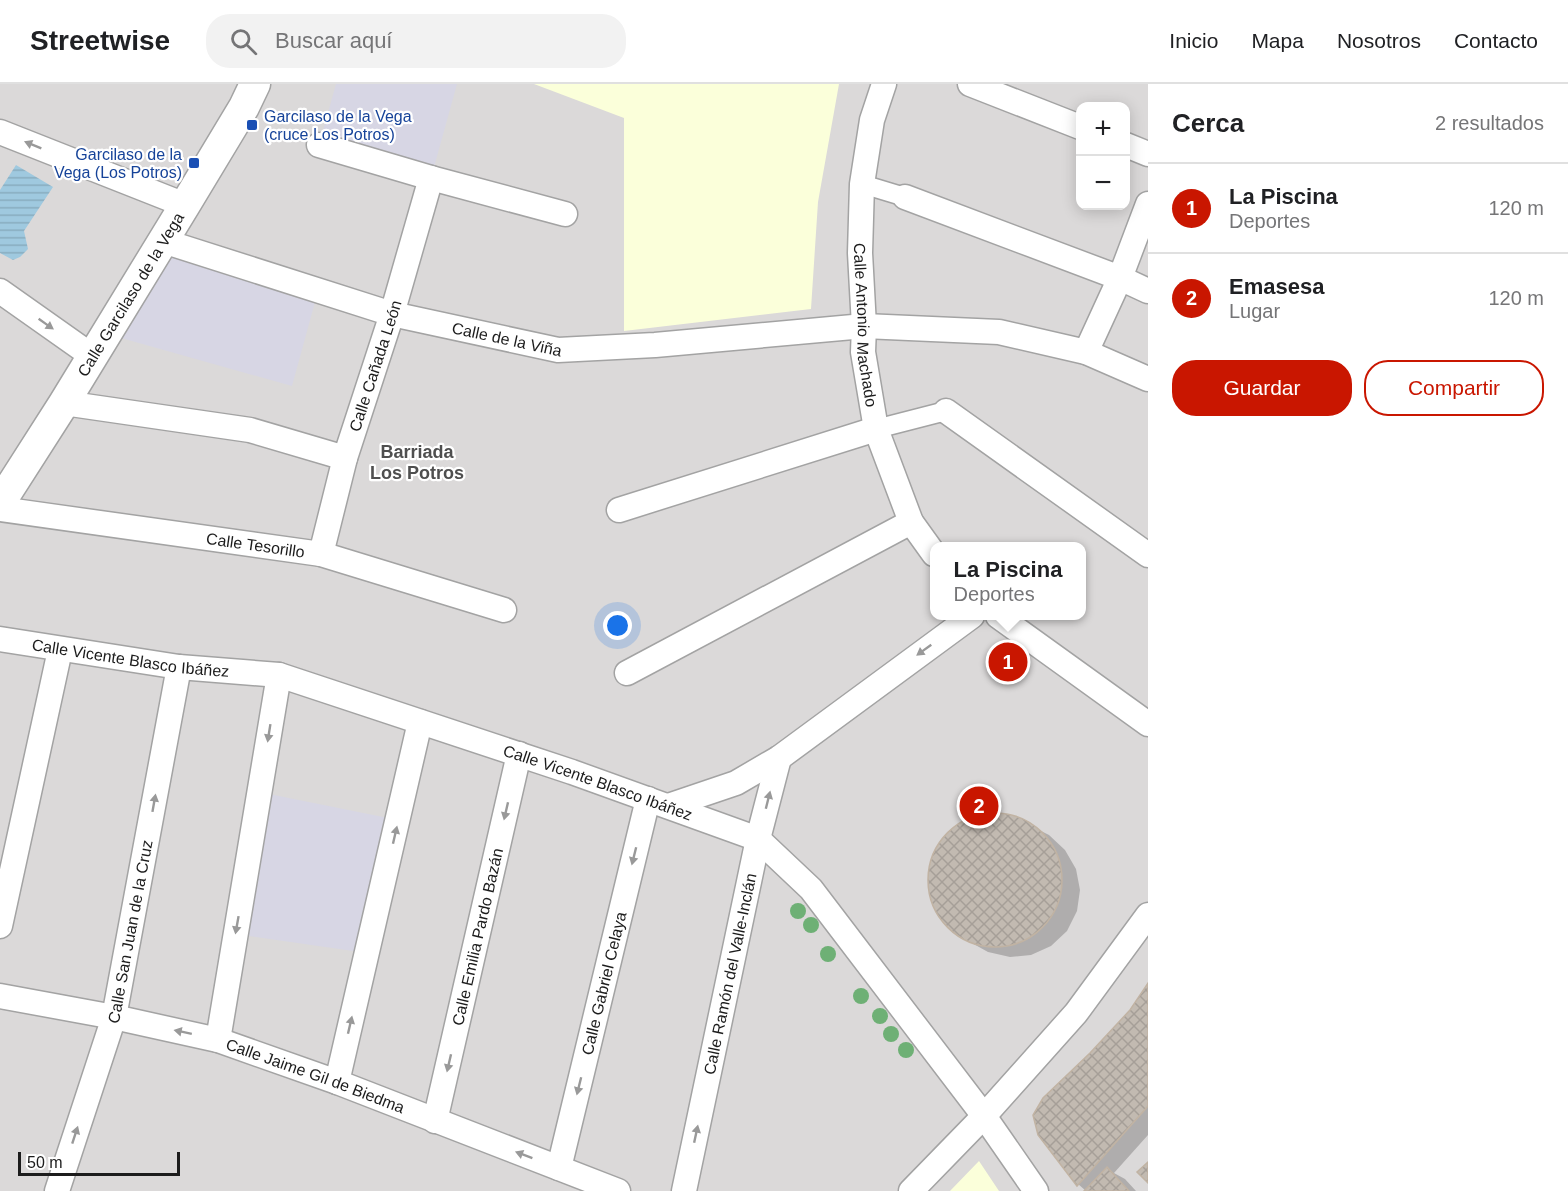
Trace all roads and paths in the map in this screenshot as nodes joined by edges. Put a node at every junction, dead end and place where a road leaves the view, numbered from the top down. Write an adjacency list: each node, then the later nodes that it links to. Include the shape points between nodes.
1 (255, 84): 13 (street, Calle Garcilaso de la Vega)
2 (884, 84): 10 (street, Calle Antonio Machado, via 872,120)
3 (970, 84): 4 (street)
4 (1076, 125)
5 (0, 132): 13 (street, one-way to 5)
6 (319, 145): 9 (street)
7 (1130, 147): 8 (street)
8 (1148, 154)
9 (431, 178): 14 (street); 19 (street, Calle Cañada León)
10 (862, 184): 11 (street); 20 (street, Calle Antonio Machado)
11 (905, 197): 16 (street)
12 (1148, 204): 16 (street)
13 (185, 205): 15 (street, Calle Garcilaso de la Vega)
14 (565, 214)
15 (163, 241): 19 (street, Calle de la Viña); 22 (street, Calle Garcilaso de la Vega)
16 (1120, 278): 18 (street); 21 (street)
17 (0, 291): 22 (street, one-way to 22)
18 (1148, 291)
19 (392, 314): 20 (street, Calle de la Viña, via 558,350); 27 (street, Calle Cañada León)
20 (864, 326): 21 (street, Calle de la Viña, via 999,332); 26 (street, Calle Antonio Machado, via 863,352)
21 (1086, 352): 23 (street, Calle de la Viña)
22 (92, 356): 24 (street, Calle Garcilaso de la Vega)
23 (1148, 379)
24 (64, 403): 27 (street, via 250,430); 28 (street, Calle Garcilaso de la Vega)
25 (946, 411): 26 (street); 33 (street)
26 (876, 429): 29 (street); 30 (street, Calle Antonio Machado)
27 (345, 458): 32 (street, Calle Cañada León)
28 (2, 497): 32 (street, Calle Tesorillo)
29 (619, 510)
30 (911, 522): 31 (street, Calle Antonio Machado); 40 (street)
31 (930, 548)
32 (321, 554): 34 (street, Calle Tesorillo)
33 (1148, 555)
34 (504, 610)
35 (965, 620): 45 (street, one-way to 45)
36 (1005, 620): 43 (street)
37 (0, 639): 38 (street, Calle Vicente Blasco Ibáñez)
38 (60, 650): 39 (street, Calle Vicente Blasco Ibáñez); 49 (street)
39 (179, 667): 41 (street, Calle Vicente Blasco Ibáñez); 51 (street, Calle San Juan de la Cruz, one-way to 39)
40 (627, 673)
41 (279, 675): 42 (street, Calle Vicente Blasco Ibáñez); 52 (street, one-way to 52)
42 (420, 722): 44 (street, Calle Vicente Blasco Ibáñez); 53 (street, one-way to 42)
43 (1148, 724)
44 (519, 754): 46 (street, Calle Vicente Blasco Ibáñez); 55 (street, Calle Emilia Pardo Bazán, one-way to 55)
45 (779, 758): 46 (street, via 736,783); 47 (street, Calle Ramón del Valle-Inclán, one-way to 45)
46 (658, 803): 47 (street, Calle Vicente Blasco Ibáñez); 56 (street, Calle Gabriel Celaya, one-way to 56)
47 (758, 839): 54 (street, Calle Vicente Blasco Ibáñez, via 811,889); 59 (street, Calle Ramón del Valle-Inclán, one-way to 47)
48 (1148, 915): 54 (street, via 1076,1013)
49 (0, 926)
50 (0, 996): 51 (street, Calle Jaime Gil de Biedma)
51 (114, 1017): 52 (street, Calle Jaime Gil de Biedma, one-way to 51); 57 (street, Calle San Juan de la Cruz, one-way to 51)
52 (218, 1040): 53 (street, Calle Jaime Gil de Biedma)
53 (337, 1082): 55 (street, Calle Jaime Gil de Biedma)
54 (984, 1116): 60 (street); 61 (street, Calle Vicente Blasco Ibáñez)
55 (435, 1121): 56 (street, Calle Jaime Gil de Biedma, one-way to 55)
56 (559, 1168): 58 (street, Calle Jaime Gil de Biedma)
57 (57, 1191)
58 (618, 1191)
59 (684, 1191)
60 (911, 1191)
61 (1036, 1191)

